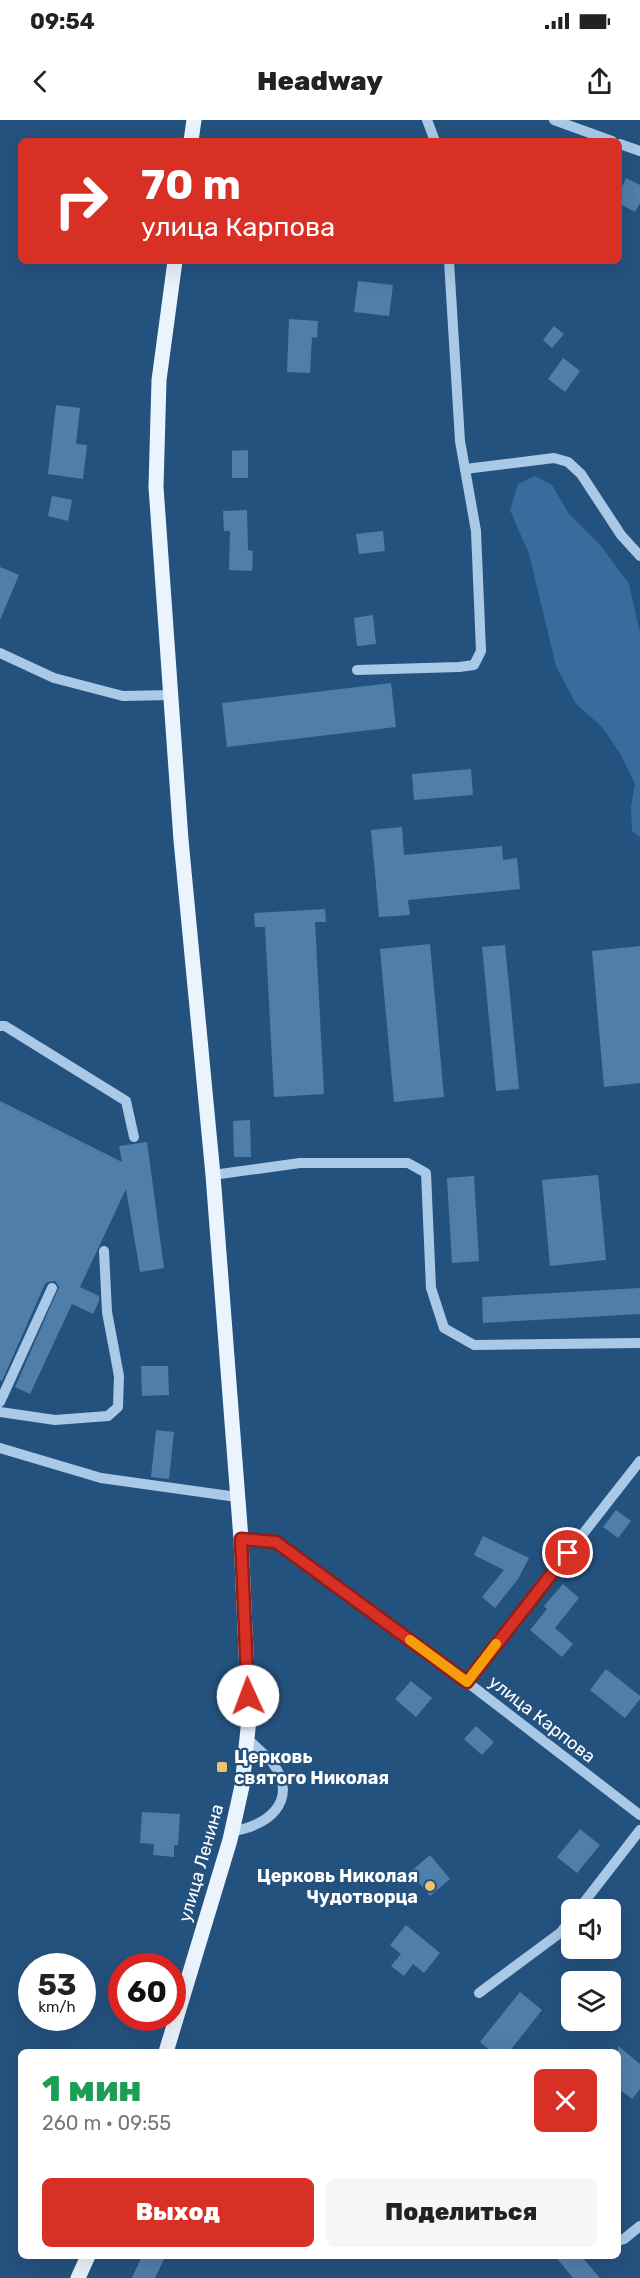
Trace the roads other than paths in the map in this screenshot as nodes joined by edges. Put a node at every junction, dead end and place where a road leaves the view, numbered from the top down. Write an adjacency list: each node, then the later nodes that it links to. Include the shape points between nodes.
1 (194, 120): 4 (main road)
2 (427, 120): 5 (street)
3 (554, 120): 6 (street)
4 (191, 138)
5 (434, 138)
6 (604, 138)
7 (622, 145): 8 (street)
8 (640, 151)
9 (175, 264): 15 (main road, улица Ленина, via 159,380 156,487)
10 (449, 264): 11 (street)
11 (465, 469): 12 (street, via 554,458 568,462 581,474 621,535); 14 (street, via 476,531 481,651 474,664 459,667)
12 (640, 556)
13 (0, 653): 15 (street, via 54,678 123,696)
14 (357, 670)
15 (171, 695): 18 (main road, улица Ленина)
16 (0, 1026): 17 (street, via 126,1101)
17 (134, 1137)
18 (213, 1175): 21 (street, via 300,1163 408,1162 426,1173 431,1288 444,1328 474,1345); 26 (main road, улица Ленина)
19 (104, 1251): 23 (street, via 118,1407 108,1416 55,1420)
20 (52, 1288): 22 (street)
21 (640, 1343)
22 (0, 1402)
23 (0, 1412)
24 (0, 1448): 26 (street, via 100,1478)
25 (640, 1461): 28 (street)
26 (237, 1497): 27 (main road, улица Ленина)
27 (241, 1539): 28 (street, улица Карпова, via 276,1542); 29 (main road, улица Ленина)
28 (467, 1682): 30 (street, улица Карпова)
29 (247, 1738): 32 (main road, улица Ленина); 32 (street, via 274,1765 283,1783 279,1808 249,1829)
30 (640, 1815)
31 (640, 1830): 33 (street)
32 (232, 1831): 36 (main road, улица Ленина)
33 (587, 1899)
34 (561, 1932): 35 (street)
35 (479, 1993)
36 (167, 2049)
37 (640, 2226): 38 (street)
38 (621, 2240)
39 (87, 2259): 40 (main road)
40 (78, 2278)

